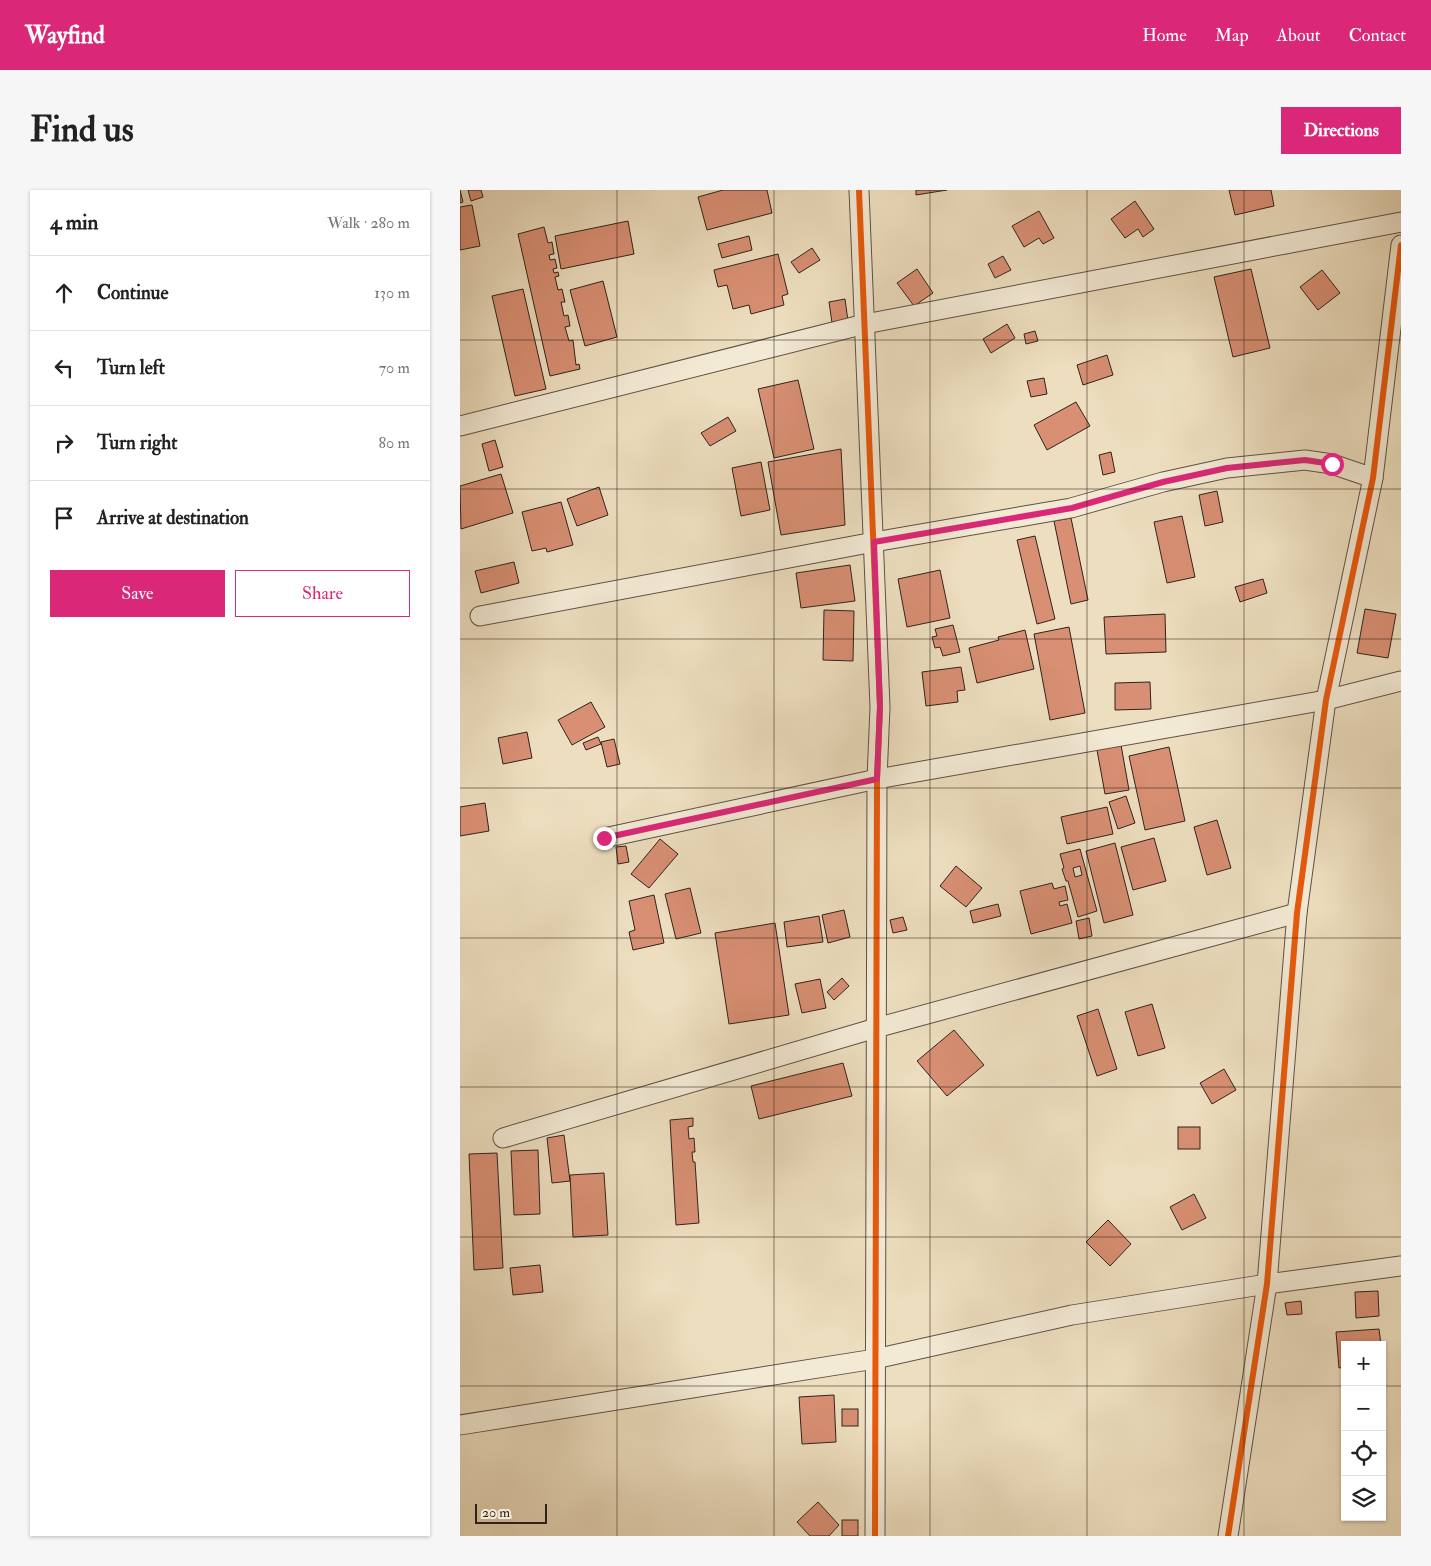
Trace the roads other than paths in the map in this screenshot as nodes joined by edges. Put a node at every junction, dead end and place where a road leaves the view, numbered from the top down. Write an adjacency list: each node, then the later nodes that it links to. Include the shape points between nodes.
1 (859, 190): 4 (street)
2 (1401, 222): 4 (street)
3 (1401, 245): 6 (street)
4 (865, 324): 5 (street); 7 (street)
5 (460, 426)
6 (1373, 478): 7 (street, via 1332,464 1305,460 1227,468 1072,508); 10 (street)
7 (874, 542): 8 (street); 11 (street, via 880,706)
8 (480, 616)
9 (1401, 681): 10 (street)
10 (1326, 700): 11 (street); 13 (street)
11 (877, 779): 12 (street); 14 (street)
12 (604, 838)
13 (1297, 913): 14 (street); 17 (street)
14 (876, 1028): 15 (street); 18 (street)
15 (503, 1138)
16 (1401, 1266): 17 (street)
17 (1267, 1284): 18 (street, via 1072,1315); 21 (street)
18 (875, 1359): 19 (street); 20 (street)
19 (460, 1425)
20 (876, 1536)
21 (1228, 1536)

